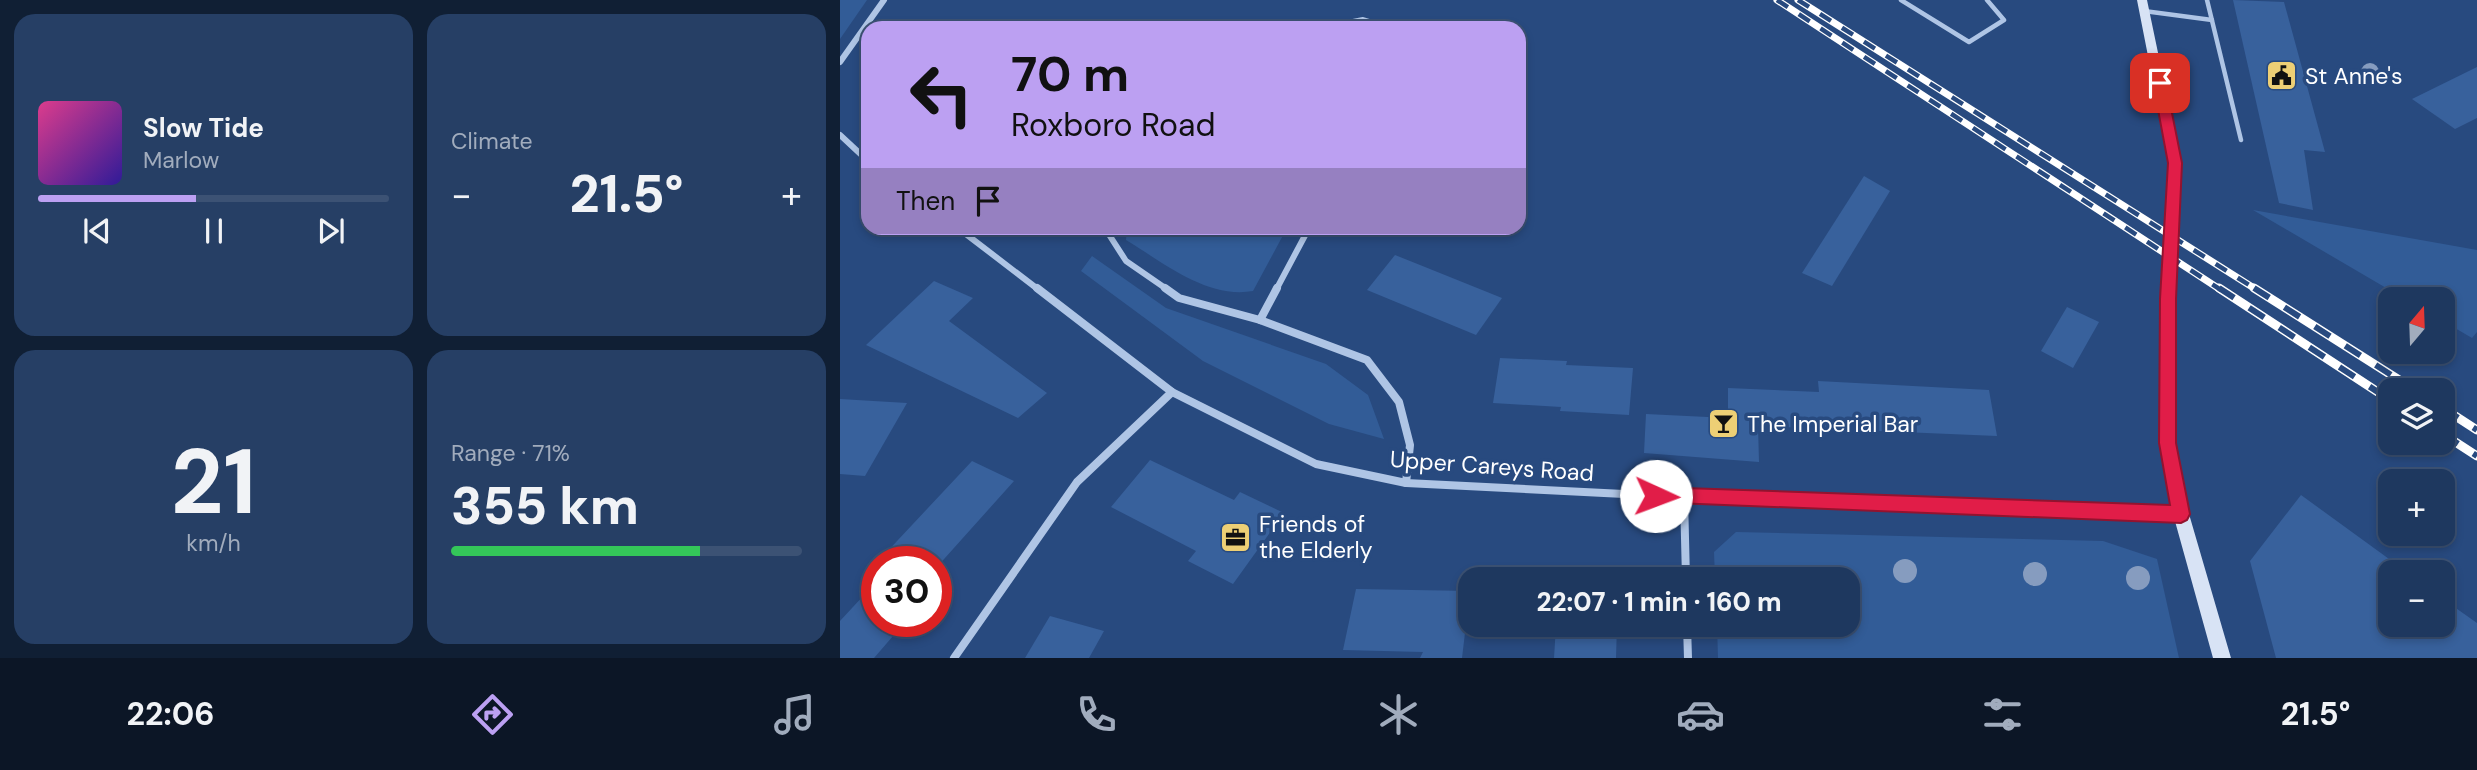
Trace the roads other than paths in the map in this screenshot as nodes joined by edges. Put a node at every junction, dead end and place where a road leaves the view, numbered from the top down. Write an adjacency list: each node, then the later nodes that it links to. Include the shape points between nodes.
1 (884, 0): 7 (street)
2 (1901, 0): 3 (lane, via 1969,42 2004,20)
3 (1987, 0)
4 (2207, 0): 6 (lane)
5 (2143, 6): 6 (lane); 20 (main road, bridge, via 2175,163 2168,299 2168,443)
6 (2212, 20): 11 (lane)
7 (869, 21)
8 (861, 32): 9 (street)
9 (840, 62)
10 (840, 135): 12 (street)
11 (2241, 140)
12 (861, 154)
13 (967, 235): 17 (street, Upper Careys Road)
14 (1109, 235): 16 (street, via 1126,261 1180,298)
15 (1305, 235): 16 (street)
16 (1260, 320): 18 (street, via 1367,360 1399,402 1410,445)
17 (1172, 393): 18 (street, Upper Careys Road, via 1316,464); 23 (street, via 1077,482)
18 (1406, 484): 19 (street, Upper Careys Road)
19 (1684, 497): 20 (street, Upper Careys Road); 21 (street)
20 (2181, 514): 25 (main road)
21 (1686, 567)
22 (1687, 637): 24 (street)
23 (954, 658)
24 (1688, 658)
25 (2222, 658)

